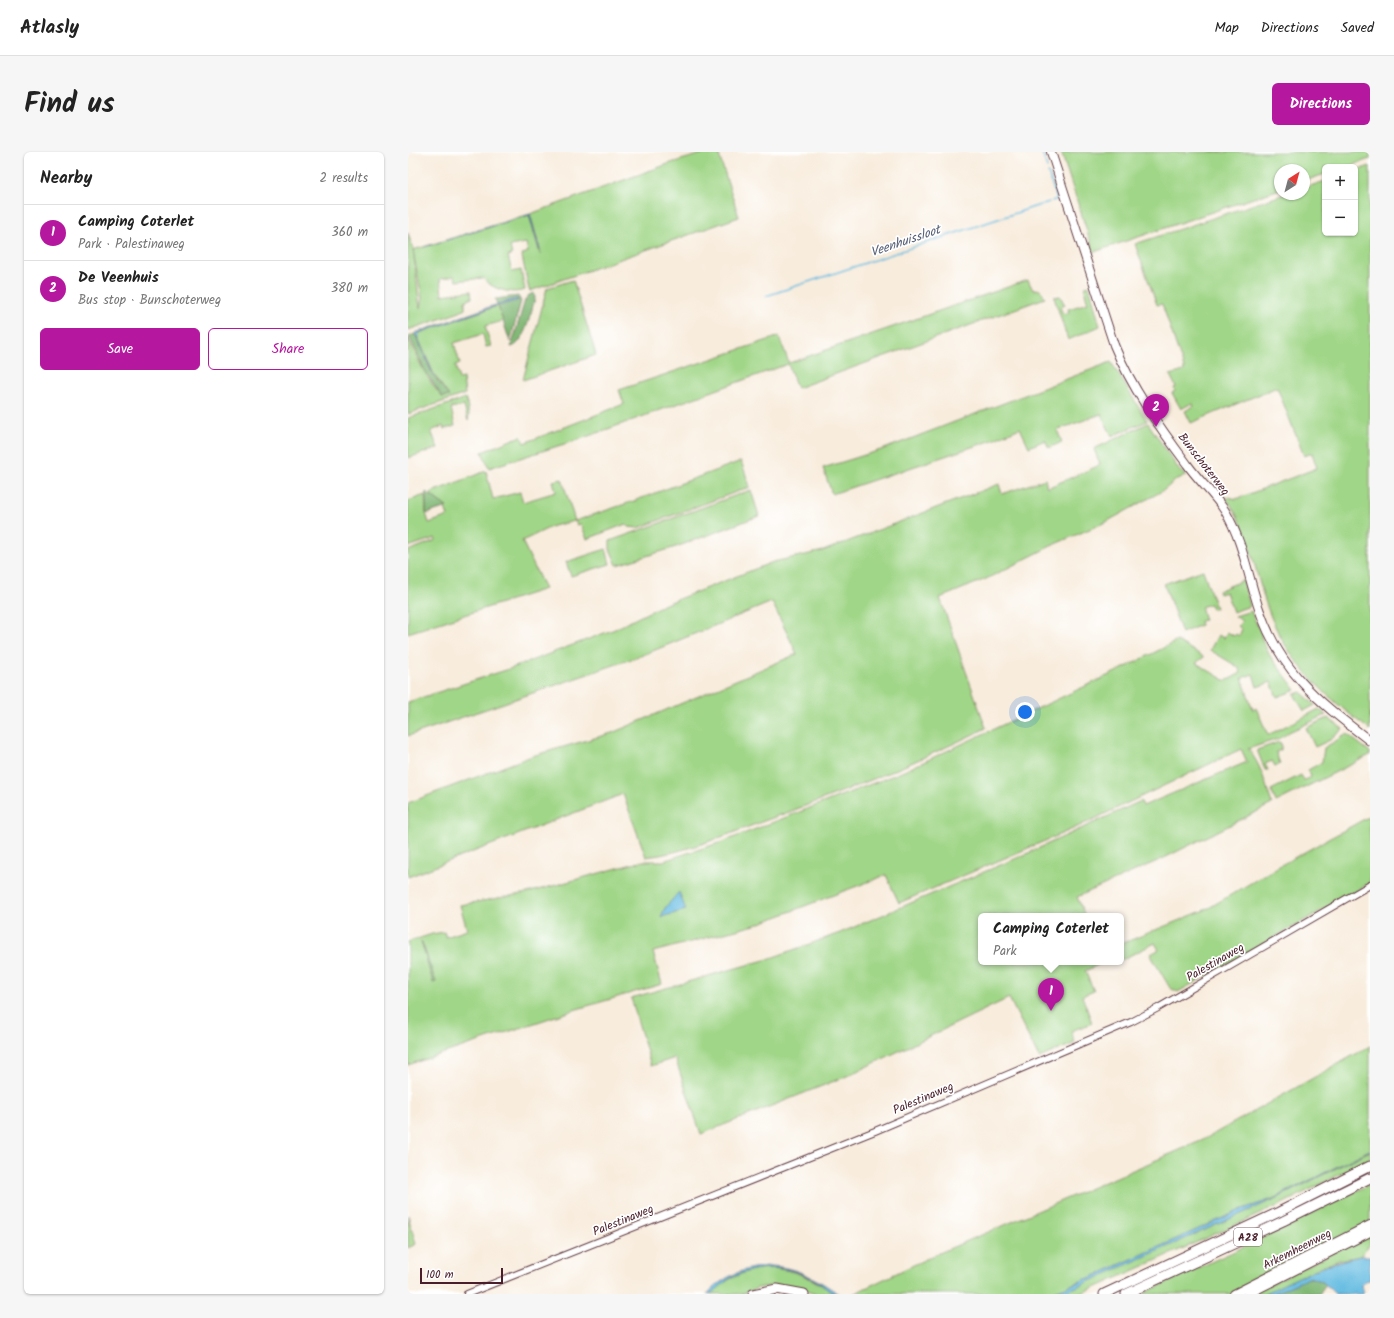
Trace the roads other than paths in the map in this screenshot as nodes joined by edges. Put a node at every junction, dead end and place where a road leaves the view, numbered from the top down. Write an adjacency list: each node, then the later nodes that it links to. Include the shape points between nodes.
1 (1052, 152): 2 (main road, Bunschoterweg, via 1123,366 1186,464 1226,513 1234,528 1264,622 1282,658 1314,695)
2 (1370, 741)
3 (1370, 885): 8 (street, Palestinaweg, via 1131,1022 875,1131)
4 (1370, 1166): 11 (highway, A28)
5 (1370, 1178): 12 (highway, A28)
6 (1370, 1225): 13 (main road, Arkemheenweg)
7 (1370, 1232): 14 (main road, Arkemheenweg)
8 (467, 1294)
9 (753, 1294): 10 (highway, via 777,1290)
10 (804, 1294)
11 (1104, 1294)
12 (1126, 1294)
13 (1234, 1294)
14 (1248, 1294)

